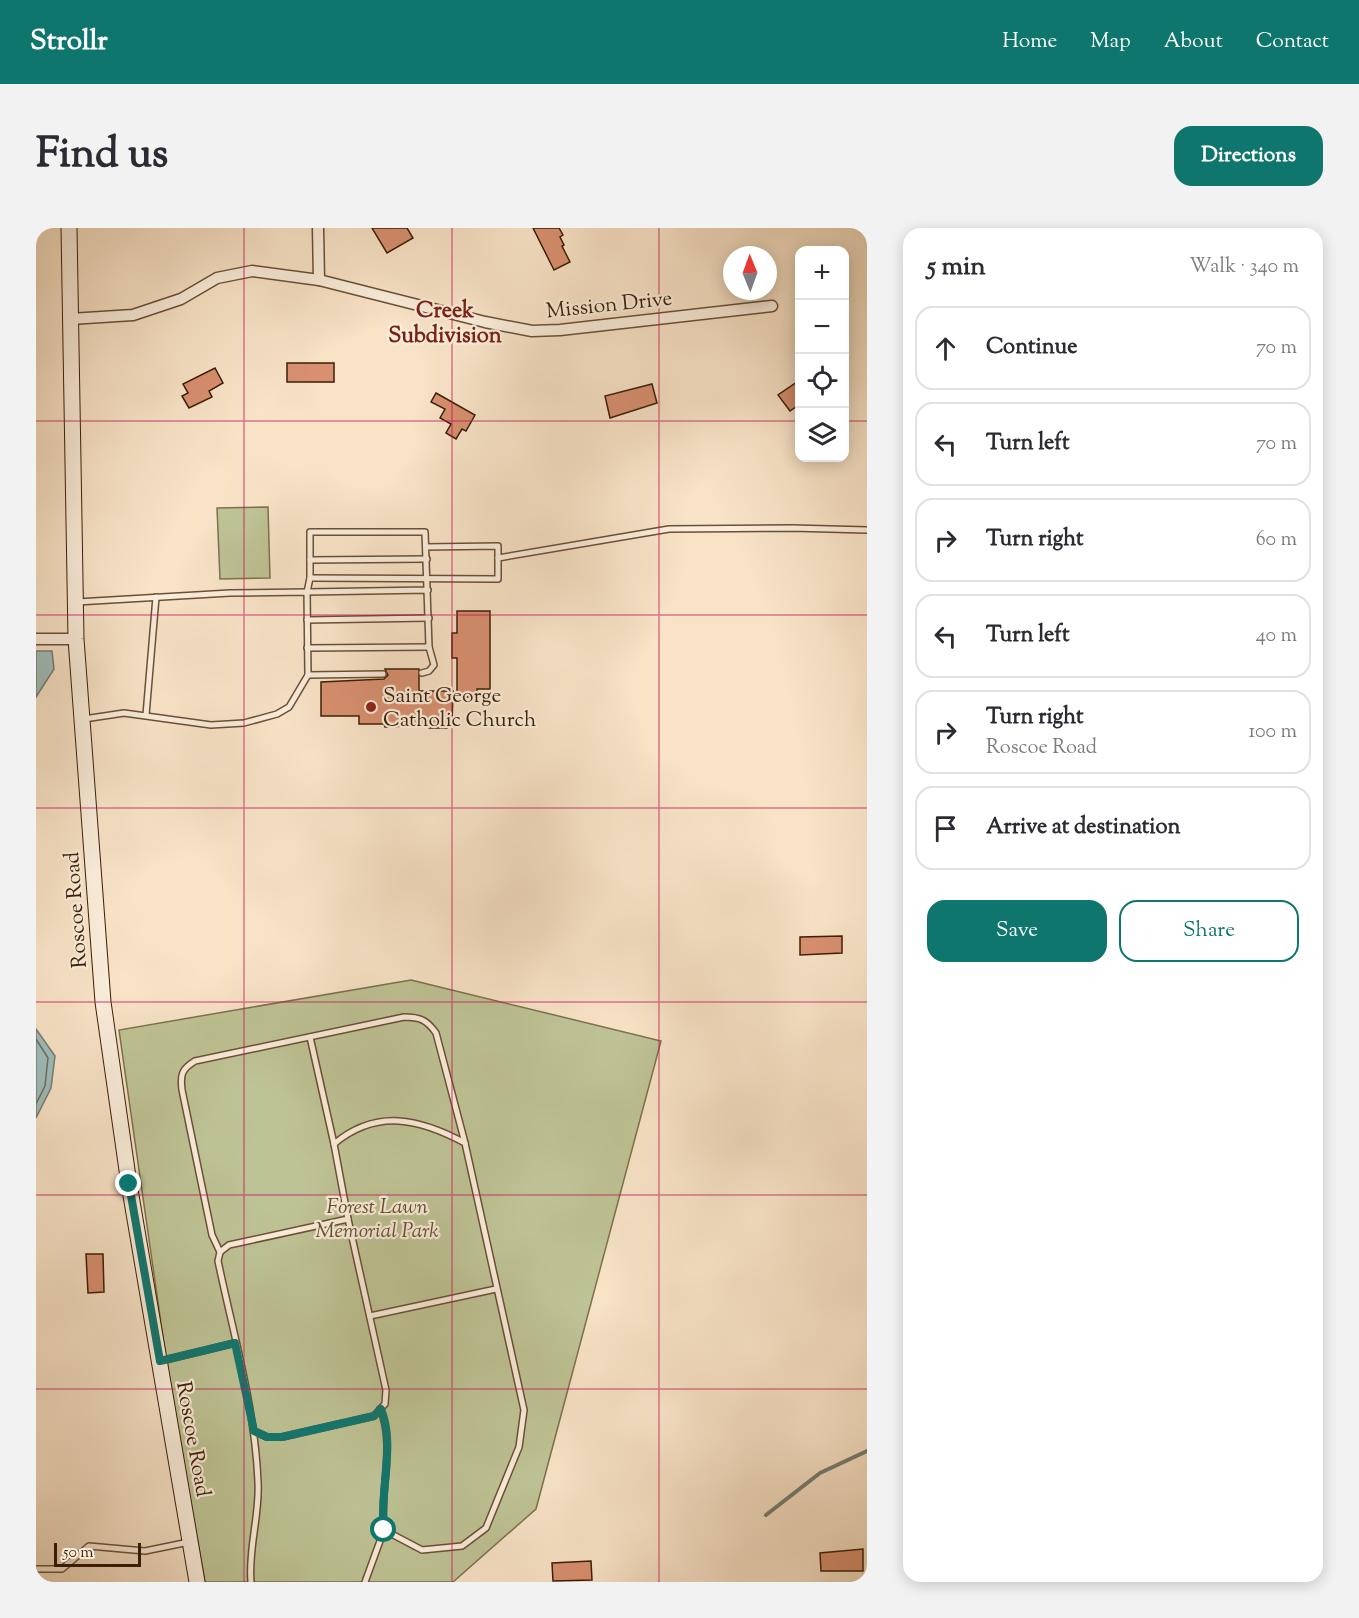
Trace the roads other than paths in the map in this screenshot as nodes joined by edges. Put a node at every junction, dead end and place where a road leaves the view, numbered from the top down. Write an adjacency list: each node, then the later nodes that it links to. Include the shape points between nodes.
1 (69, 228): 5 (main road, Roscoe Road)
2 (318, 228): 3 (street)
3 (319, 280): 4 (street, Mission Drive, via 532,331); 5 (street, Mission Drive, via 235,272 181,299 133,315)
4 (772, 306)
5 (70, 319): 16 (main road, Roscoe Road)
6 (867, 530): 8 (lane, via 669,529)
7 (426, 547): 8 (lane, via 498,546); 9 (lane, via 425,532 310,532); 10 (lane)
8 (498, 558): 12 (lane, via 498,579)
9 (310, 560): 10 (lane); 11 (lane)
10 (427, 560): 12 (lane)
11 (310, 578): 12 (lane); 14 (lane)
12 (427, 579): 13 (lane)
13 (428, 590): 14 (lane); 17 (lane)
14 (307, 592): 15 (lane); 18 (lane)
15 (156, 597): 16 (lane); 26 (lane)
16 (75, 602): 20 (main road, Roscoe Road)
17 (429, 618): 18 (lane); 21 (lane)
18 (307, 620): 22 (lane)
19 (36, 639): 20 (street)
20 (76, 639): 27 (main road, Roscoe Road)
21 (429, 647): 22 (lane); 23 (lane, via 434,665)
22 (307, 648): 25 (lane)
23 (422, 673)
24 (383, 674): 25 (lane)
25 (308, 675): 26 (lane, via 289,707 244,723 187,723)
26 (146, 716): 27 (lane, via 124,713)
27 (82, 720): 36 (main road, Roscoe Road, via 103,1002)
28 (310, 1037): 29 (lane, via 404,1017 418,1017 429,1023 436,1033); 30 (lane); 32 (lane, via 195,1061 180,1076 212,1235)
29 (465, 1143): 30 (lane, via 437,1128 397,1120 373,1122 349,1132); 33 (lane)
30 (334, 1144): 31 (lane)
31 (348, 1220): 32 (lane, via 229,1245); 34 (lane)
32 (220, 1252): 35 (lane, via 218,1261)
33 (496, 1288): 34 (lane); 39 (lane, via 524,1410 519,1447 486,1528 462,1546 422,1550)
34 (370, 1316): 37 (lane, via 386,1390 386,1404)
35 (235, 1343): 36 (lane); 38 (lane)
36 (160, 1361): 40 (main road, Roscoe Road)
37 (381, 1409): 38 (lane, via 374,1416 282,1437 267,1437); 39 (lane, via 386,1458 381,1509)
38 (254, 1431): 43 (lane, via 258,1484 249,1563)
39 (384, 1530): 44 (lane)
40 (190, 1541): 41 (lane, via 145,1551 89,1546 62,1569); 42 (main road, Roscoe Road)
41 (36, 1569)
42 (197, 1582)
43 (251, 1582)
44 (365, 1582)

